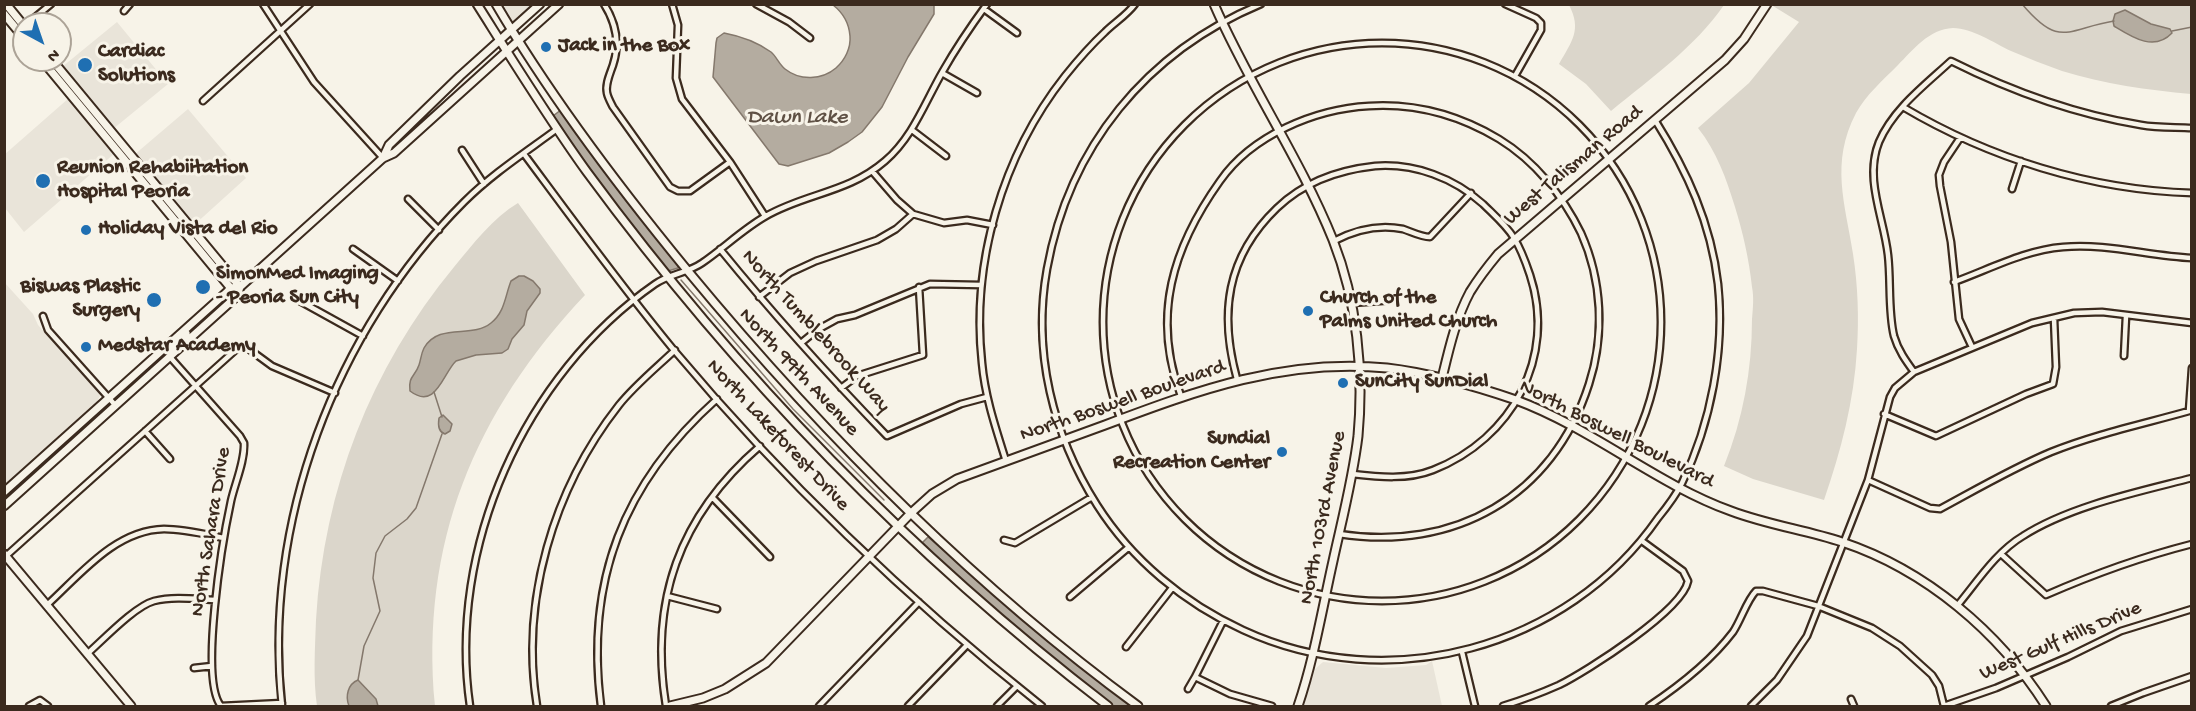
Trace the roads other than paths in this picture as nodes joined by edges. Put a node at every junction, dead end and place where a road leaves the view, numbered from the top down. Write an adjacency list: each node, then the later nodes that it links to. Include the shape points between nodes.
1 (130, 4): 17 (street)
2 (262, 4): 19 (street)
3 (310, 4): 19 (street)
4 (477, 4): 21 (street, North 99th Avenue)
5 (496, 4): 21 (street, North 99th Avenue)
6 (540, 4): 21 (street)
7 (559, 4): 23 (street)
8 (604, 4): 43 (street, via 616,39 607,93 670,187 690,191)
9 (756, 4): 22 (street)
10 (1135, 4): 54 (street, via 1094,42 1044,105 1019,149)
11 (1214, 4): 18 (street, North 103rd Avenue)
12 (1262, 4): 18 (street)
13 (1505, 4): 26 (street, via 1541,23 1541,30)
14 (1767, 4): 31 (street, West Talisman Road, via 1725,60)
15 (673, 5): 43 (street, via 678,26 676,78 682,99)
16 (985, 7): 20 (street); 25 (street)
17 (124, 11)
18 (1222, 23): 27 (street, North 103rd Avenue); 105 (street, via 1185,46 1126,99 1090,150 1068,194 1051,248 1042,306 1047,379)
19 (280, 32): 29 (street); 40 (street, via 314,82)
20 (1017, 33)
21 (506, 36): 23 (street, North 99th Avenue); 23 (street, North 99th Avenue); 40 (street, via 389,145)
22 (810, 38)
23 (513, 47): 33 (street, North 99th Avenue); 40 (street, via 394,153); 62 (street, North 99th Avenue)
24 (55, 72): 61 (street)
25 (942, 73): 28 (street); 34 (street)
26 (1515, 76): 27 (street, via 1467,56 1391,43 1322,50); 41 (street, via 1565,111)
27 (1249, 77): 35 (street, North 103rd Avenue); 102 (street, via 1194,116 1160,153 1121,223 1104,297 1103,337)
28 (977, 93)
29 (203, 101)
30 (1903, 107): 32 (street, via 1951,61 1988,80 2090,115 2144,126); 36 (street); 89 (street, via 1878,144 1873,180 1888,253 1892,327 1895,340)
31 (1654, 120): 41 (street, West Talisman Road); 113 (street, via 1677,155 1701,209 1714,261 1719,305 1717,364 1708,409)
32 (2192, 128)
33 (557, 129): 38 (street); 63 (street, North 99th Avenue)
34 (912, 130): 39 (street); 44 (street)
35 (1278, 132): 46 (street, North 103rd Avenue); 50 (street, via 1314,116 1360,106 1400,105 1442,113 1484,130 1510,146); 95 (street, via 1225,174 1202,206 1180,251 1168,315 1169,348)
36 (1960, 138): 42 (street); 65 (street, via 1939,175)
37 (462, 150): 45 (street)
38 (524, 154): 45 (street); 73 (street, North Lakeforest Drive)
39 (946, 156)
40 (383, 158): 67 (street)
41 (1609, 158): 50 (street, West Talisman Road); 107 (street, via 1641,219 1659,288 1660,340 1652,388)
42 (2021, 161): 47 (street); 49 (street, via 2062,175)
43 (730, 162): 53 (street)
44 (872, 171): 52 (street); 53 (street, via 844,187 799,200)
45 (484, 184): 55 (street)
46 (1308, 185): 48 (street, via 1344,171 1386,165 1438,174); 57 (street, North 103rd Avenue); 91 (street, via 1267,218 1240,261 1227,307 1228,338)
47 (2012, 189)
48 (1471, 193): 56 (street); 57 (street, via 1430,237 1398,228 1374,227)
49 (2192, 193)
50 (1561, 198): 56 (street, West Talisman Road); 103 (street, via 1585,243 1599,313 1593,374)
51 (408, 199): 55 (street)
52 (913, 214): 54 (street, via 944,223 967,220); 71 (street, via 896,230 877,240 790,273)
53 (765, 216): 59 (street)
54 (993, 225): 66 (street)
55 (438, 230): 64 (street)
56 (1514, 238): 90 (street, West Talisman Road, via 1470,292); 99 (street, via 1537,299 1539,318 1533,360)
57 (1334, 241): 75 (street, North 103rd Avenue)
58 (353, 249): 64 (street)
59 (720, 249): 62 (street); 71 (street, North Tumblebrook Way)
60 (2192, 258): 65 (street, via 2090,246 2063,247 2031,253)
61 (212, 259): 67 (street); 68 (street)
62 (687, 270): 63 (street); 118 (street, North 99th Avenue, via 812,415)
63 (668, 277): 73 (street); 119 (street, North 99th Avenue, via 802,430)
64 (398, 281): 81 (street)
65 (1954, 282): 83 (street, via 1959,319)
66 (981, 285): 69 (street, via 930,284); 97 (street, via 981,354)
67 (240, 287): 68 (street); 70 (street)
68 (231, 288): 70 (street); 80 (street)
69 (919, 288): 82 (street, via 837,319); 93 (street, via 923,355 857,376)
70 (237, 296): 86 (street)
71 (759, 297): 82 (street, North Tumblebrook Way)
72 (298, 300): 81 (street)
73 (634, 300): 84 (street, North Lakeforest Drive); 160 (street, via 585,345 554,384 527,427 496,491 483,528 468,611)
74 (1394, 300): 75 (street)
75 (1352, 303): 87 (street, North 103rd Avenue)
76 (43, 316): 96 (street, via 48,330)
77 (2126, 316): 78 (street, via 2074,312); 79 (street); 85 (street)
78 (2054, 318): 83 (street); 101 (street, via 2053,384 1936,436)
79 (2192, 323)
80 (190, 325): 86 (street, via 169,352); 96 (street)
81 (363, 336): 94 (street)
82 (801, 343): 93 (street, North Tumblebrook Way)
83 (1972, 347): 89 (street)
84 (675, 350): 98 (street, North Lakeforest Drive); 161 (street, via 620,404 600,431 573,476 548,540 532,645)
85 (2124, 356)
86 (170, 357): 92 (street, North Sahara Drive); 100 (street)
87 (1359, 368): 90 (street, North Boswell Boulevard, via 1387,368); 91 (street, North Boswell Boulevard, via 1301,369); 110 (street, North 103rd Avenue, via 1358,435)
88 (2192, 368): 112 (street, via 2189,411 2053,452 2008,471 1940,509)
89 (1914, 372): 101 (street, via 1895,388)
90 (1442, 378): 99 (street, North Boswell Boulevard)
91 (1237, 379): 95 (street, North Boswell Boulevard)
92 (196, 386): 94 (street, via 240,346 272,366); 104 (street); 121 (street, North Sahara Drive, via 243,443)
93 (841, 388): 97 (street, North Tumblebrook Way, via 887,436)
94 (335, 393): 156 (street, via 310,457 290,532 280,607)
95 (1181, 396): 102 (street, North Boswell Boulevard)
96 (109, 397): 100 (street); 114 (street)
97 (987, 397): 109 (street)
98 (717, 399): 106 (street, North Lakeforest Drive); 162 (street, via 660,459 614,544 597,633)
99 (1517, 401): 103 (street, North Boswell Boulevard); 110 (street, via 1491,434 1462,456 1432,470 1388,477)
100 (116, 406): 117 (street)
101 (1884, 414): 112 (street)
102 (1120, 419): 105 (street, North Boswell Boulevard); 132 (street, via 1155,485 1196,530 1251,568)
103 (1573, 427): 107 (street, North Boswell Boulevard); 120 (street, via 1532,480 1484,514 1454,527 1403,538)
104 (145, 431): 108 (street); 128 (street)
105 (1064, 440): 109 (street, North Boswell Boulevard); 116 (street)
106 (760, 446): 115 (street); 129 (street, North Lakeforest Drive)
107 (1627, 457): 113 (street, North Boswell Boulevard); 132 (street, via 1578,520 1549,546 1494,577 1444,594 1413,598)
108 (170, 459)
109 (1006, 461): 118 (street, North Boswell Boulevard, via 951,482)
110 (1352, 474): 120 (street, North 103rd Avenue)
111 (2192, 478): 127 (street, via 2065,516 2022,536)
112 (1868, 480): 124 (street)
113 (1680, 487): 123 (street); 124 (street, North Boswell Boulevard, via 1729,511)
114 (4, 492)
115 (712, 497): 130 (street); 133 (street, via 685,540)
116 (1092, 497): 122 (street, via 1015,543); 126 (street)
117 (4, 506)
118 (911, 513): 119 (street, North Boswell Boulevard); 169 (street, North 99th Avenue, via 1032,622)
119 (898, 526): 129 (street, North Boswell Boulevard); 168 (street, North 99th Avenue, via 1000,618)
120 (1339, 534): 132 (street, North 103rd Avenue)
121 (224, 538): 135 (street, North Sahara Drive); 137 (street, via 166,529 127,538 102,555)
122 (1004, 540)
123 (1642, 541): 145 (street, via 1612,572 1571,604 1513,635); 173 (street, via 1685,573 1685,590 1607,657 1560,684)
124 (1844, 543): 138 (street); 139 (street, North Boswell Boulevard, via 1894,565)
125 (2192, 544): 127 (street, via 2144,556 2046,595)
126 (1129, 547): 131 (street); 134 (street)
127 (2001, 554): 139 (street)
128 (5, 555): 137 (street)
129 (869, 556): 136 (street, North Lakeforest Drive); 163 (street, North Boswell Boulevard, via 783,648 757,670 709,696)
130 (770, 557)
131 (1172, 588): 142 (street); 144 (street)
132 (1326, 595): 147 (street, North 103rd Avenue)
133 (667, 596): 140 (street); 163 (street, via 661,660)
134 (1070, 597)
135 (215, 600): 146 (street, via 151,601); 148 (street, North Sahara Drive)
136 (919, 602): 143 (street, North Lakeforest Drive); 164 (street)
137 (47, 605): 146 (street)
138 (1818, 606): 174 (street, via 1756,591 1743,617 1718,648); 175 (street, via 1795,656); 177 (street, via 1872,628 1900,646 1932,675)
139 (1957, 606): 150 (street, North Boswell Boulevard, via 2001,647)
140 (717, 609)
141 (2192, 609): 150 (street, West Gulf Hills Drive, via 2121,631)
142 (1223, 621): 147 (street, via 1266,641); 152 (street)
143 (968, 645): 153 (street, North Lakeforest Drive); 165 (street)
144 (1126, 647)
145 (1462, 652): 147 (street, via 1374,661); 172 (street)
146 (87, 654): 159 (street)
147 (1313, 654): 171 (street, North 103rd Avenue)
148 (212, 666): 149 (street); 156 (street, North Sahara Drive, via 215,699 221,706)
149 (194, 668)
150 (2024, 675): 177 (street, West Gulf Hills Drive); 178 (street, North Boswell Boulevard)
151 (2192, 676): 179 (street)
152 (1195, 677): 154 (street); 170 (street, via 1230,694)
153 (1017, 686): 166 (street); 167 (street, North Lakeforest Drive)
154 (1188, 689)
155 (1851, 699): 176 (street)
156 (282, 705)
157 (29, 706): 158 (street, via 40,700)
158 (48, 706)
159 (132, 706)
160 (470, 706)
161 (537, 706)
162 (601, 706)
163 (668, 706)
164 (819, 706)
165 (908, 706)
166 (997, 706)
167 (1042, 706)
168 (1108, 706)
169 (1138, 706)
170 (1272, 706)
171 (1298, 706)
172 (1475, 706)
173 (1503, 706)
174 (1649, 706)
175 (1751, 706)
176 (1854, 706)
177 (1944, 706)
178 (2046, 706)
179 (2112, 706)

